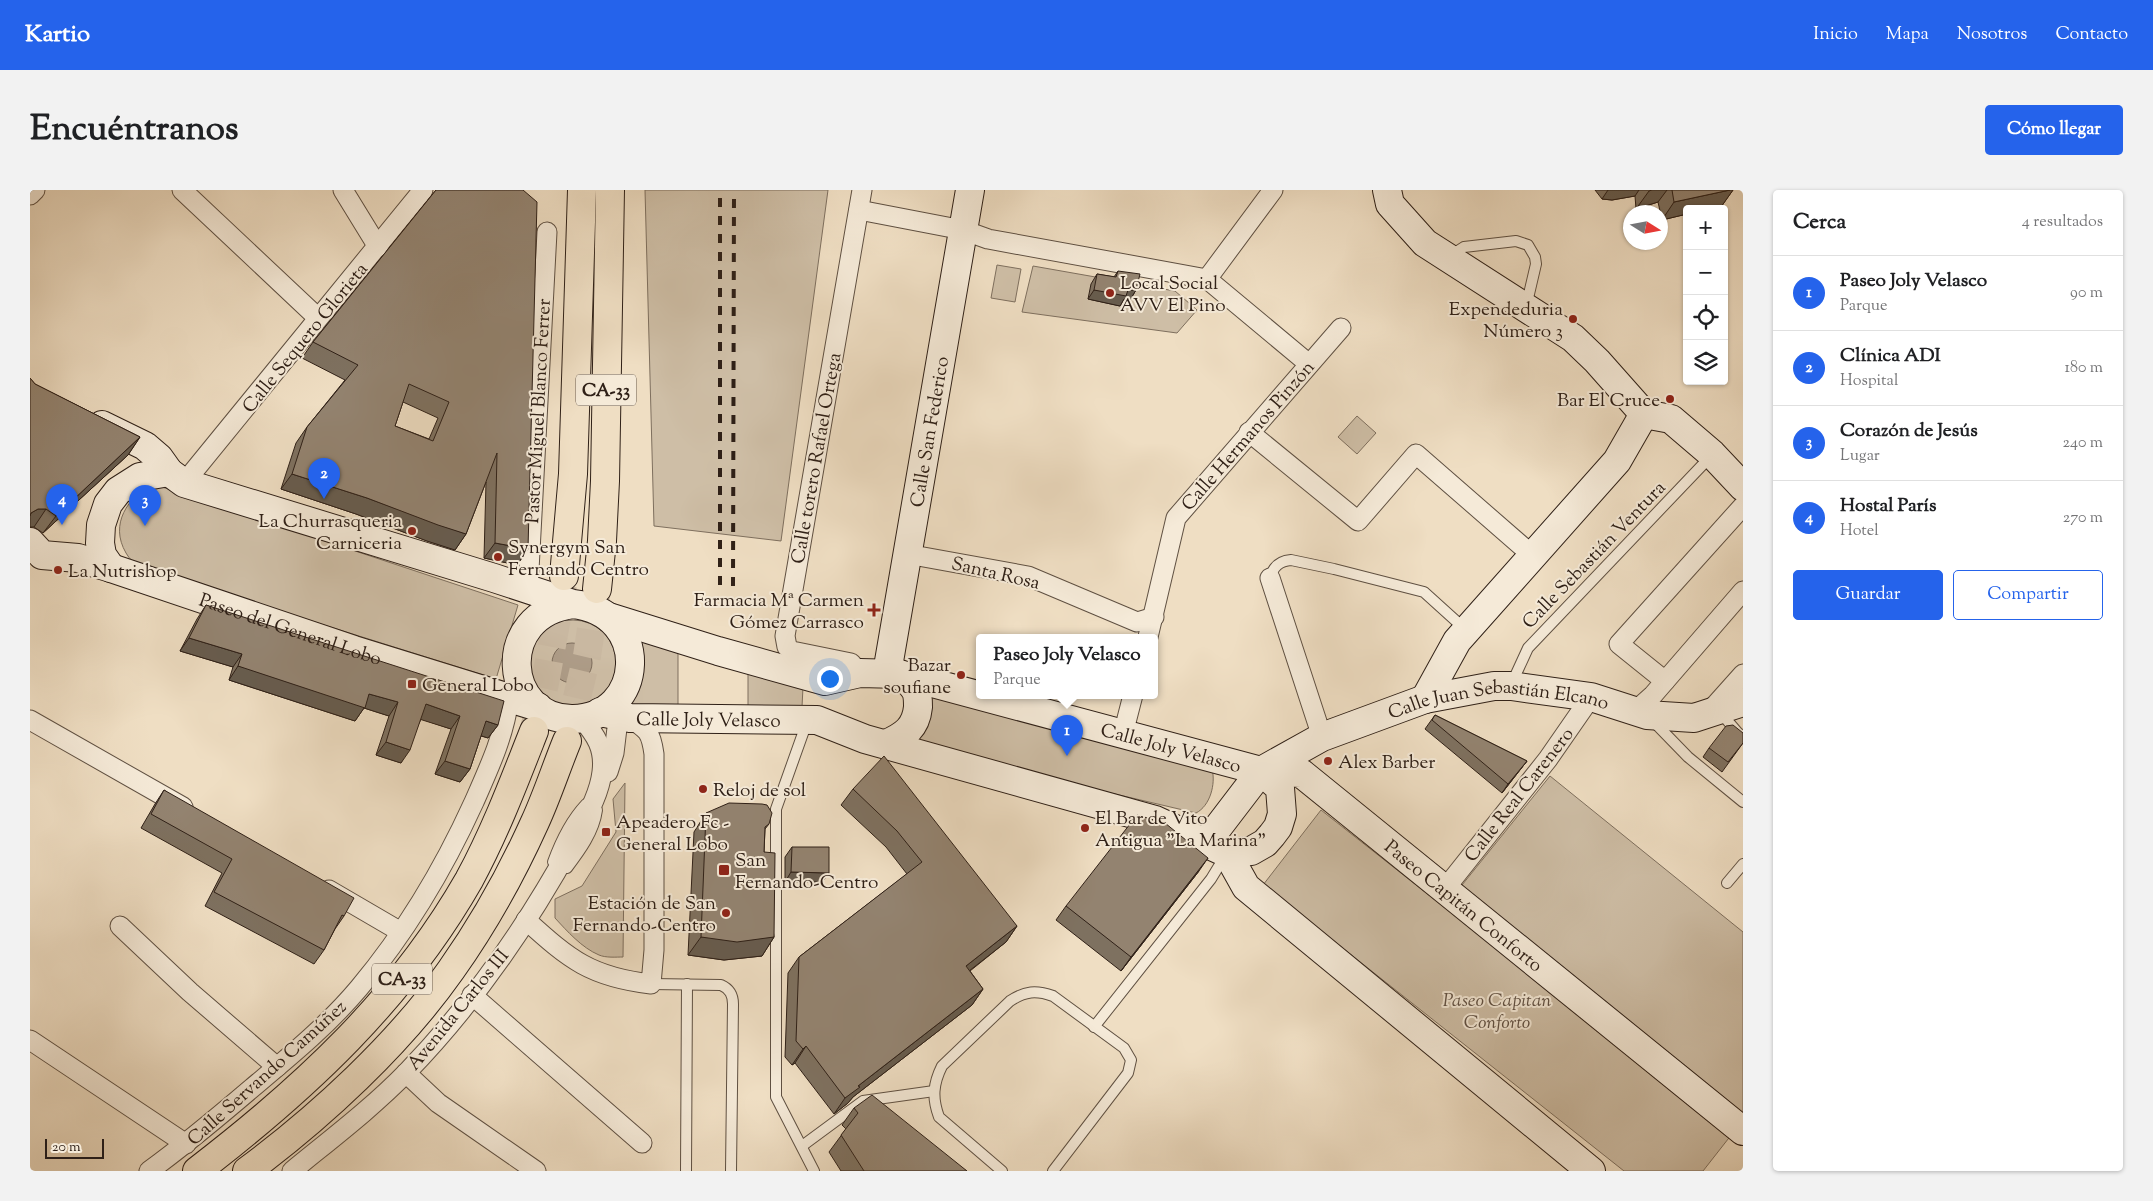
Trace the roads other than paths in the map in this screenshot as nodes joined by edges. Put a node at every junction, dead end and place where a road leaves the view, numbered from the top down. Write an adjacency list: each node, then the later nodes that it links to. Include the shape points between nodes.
1 (35, 190): 11 (street)
2 (182, 190): 19 (street)
3 (343, 190): 15 (street)
4 (423, 190): 15 (street, Calle Sequero Glorieta)
5 (582, 190): 33 (highway, CA-33, via 573,474)
6 (610, 190): 36 (highway, CA-33, via 605,481)
7 (862, 190): 12 (street, Calle torero Rafael Ortega)
8 (970, 190): 13 (street, Calle San Federico)
9 (1273, 190): 17 (street)
10 (1387, 190): 16 (street, via 1390,204 1425,244)
11 (30, 195)
12 (859, 210): 13 (street); 43 (street, Calle torero Rafael Ortega, via 786,636 787,647 798,653 851,663)
13 (963, 230): 17 (street, via 988,239); 30 (street, Calle San Federico)
14 (547, 232): 35 (street, Pastor Miguel Blanco Ferrer)
15 (378, 247): 19 (street, Calle Sequero Glorieta)
16 (1448, 258): 18 (street); 18 (lane, via 1464,248 1516,241 1528,245 1536,264 1529,294)
17 (1208, 279): 21 (street)
18 (1520, 304): 22 (street, via 1573,338 1598,361)
19 (318, 318): 27 (street, Calle Sequero Glorieta)
20 (1341, 328): 21 (street, Calle Hermanos Pinzón)
21 (1309, 364): 24 (street, Calle Hermanos Pinzón)
22 (1644, 414): 25 (street, via 1671,419); 31 (street, via 1617,461)
23 (83, 415): 27 (street, via 145,446)
24 (1249, 432): 31 (street, via 1358,521 1416,454); 40 (street, Calle Hermanos Pinzón, via 1176,518)
25 (1712, 454): 26 (street); 47 (lane, Calle Sebastián Ventura, via 1528,648)
26 (1740, 477)
27 (177, 478): 32 (street, via 140,477 118,491 108,504 101,525 100,543 102,555); 35 (street)
28 (1743, 506): 46 (street, via 1619,644)
29 (34, 553): 32 (street, Paseo del General Lobo, via 78,558)
30 (907, 554): 40 (street, Santa Rosa, via 1028,576); 43 (street, Calle San Federico)
31 (1532, 555): 41 (street)
32 (111, 568): 50 (street, Paseo del General Lobo)
33 (564, 576)
34 (1270, 578): 41 (lane, via 1279,563 1291,560 1343,571 1424,592); 62 (street)
35 (528, 589): 38 (street)
36 (597, 589)
37 (1743, 591): 46 (street)
38 (573, 604): 39 (street, via 586,606); 57 (street, via 548,610 537,617 528,626 517,649 518,675)
39 (609, 617): 45 (street); 55 (street, via 625,637 629,649 629,674)
40 (1145, 620): 42 (street, Calle Hermanos Pinzón)
41 (1471, 624): 53 (street, via 1457,641)
42 (1147, 634)
43 (882, 673): 45 (street); 48 (street, Calle Joly Velasco); 64 (street, via 914,688 918,699 913,727)
44 (1743, 674): 54 (street)
45 (825, 681): 58 (street)
46 (1665, 681): 56 (street)
47 (1511, 686): 49 (street, Calle Juan Sebastián Elcano); 53 (street, Calle Juan Sebastián Elcano, via 1494,686)
48 (976, 697)
49 (1591, 697): 56 (street, Calle Juan Sebastián Elcano); 74 (street, Calle Real Carenero, via 1548,758)
50 (510, 699): 57 (street, Paseo del General Lobo); 77 (street, Calle Servando Camúñez, via 499,746 462,828 438,875)
51 (985, 699): 60 (street, Calle Joly Velasco)
52 (1132, 699): 60 (street)
53 (1425, 699): 62 (street, Calle Juan Sebastián Elcano)
54 (1723, 709): 56 (street, Calle Juan Sebastián Elcano, via 1694,718); 61 (lane)
55 (610, 711): 57 (street); 58 (street, Calle Joly Velasco); 67 (street, Avenida Carlos III, via 614,753 606,779); 67 (street, via 595,736 602,750); 78 (street, via 642,726 652,737 654,950)
56 (1641, 713): 68 (lane)
57 (536, 719): 91 (highway, CA-33, via 489,841 424,950 326,1064)
58 (812, 719): 64 (street); 89 (lane, via 776,809 775,825 776,1097)
59 (30, 720): 69 (street)
60 (1123, 734): 65 (street, Calle Joly Velasco)
61 (1741, 734)
62 (1322, 737): 65 (street, Calle Juan Sebastián Elcano)
63 (566, 741): 92 (highway, CA-33, via 535,822 496,897 451,970 372,1062 303,1126)
64 (886, 744): 70 (street, via 1150,818)
65 (1261, 771): 66 (street, Calle Joly Velasco); 70 (street); 70 (street, via 1280,788 1282,814 1278,827 1265,843 1251,851)
66 (1301, 773): 74 (street, Paseo Capitán Conforto)
67 (598, 789): 75 (street, Avenida Carlos III, via 583,822)
68 (1743, 802)
69 (194, 814)
70 (1217, 848): 81 (lane, via 1211,879); 100 (street, via 1246,887)
71 (1743, 864): 73 (lane)
72 (315, 882): 77 (street)
73 (1727, 883)
74 (1444, 890): 86 (street, Paseo Capitán Conforto)
75 (526, 920): 78 (street, via 583,966 624,981); 80 (street, Avenida Carlos III)
76 (120, 926): 83 (street)
77 (401, 932): 83 (street, Calle Servando Camúñez, via 359,988)
78 (651, 984): 79 (lane)
79 (687, 984): 95 (lane); 96 (lane, via 721,985 733,998)
80 (472, 995): 84 (street, Avenida Carlos III); 87 (street)
81 (1094, 1027): 85 (lane, via 1053,996 1036,992 1020,995 942,1066); 99 (lane, via 1124,1048 1131,1067)
82 (30, 1040): 88 (street)
83 (277, 1067): 88 (street, Calle Servando Camúñez)
84 (406, 1073): 93 (street, Avenida Carlos III); 94 (street, via 438,1102)
85 (934, 1091): 89 (lane, via 863,1101); 98 (lane, via 939,1117)
86 (1743, 1131)
87 (642, 1143)
88 (186, 1144): 90 (street, Calle Servando Camúñez)
89 (802, 1146): 97 (lane)
90 (149, 1171)
91 (197, 1171)
92 (247, 1171)
93 (292, 1171)
94 (536, 1171)
95 (686, 1171)
96 (731, 1171)
97 (814, 1171)
98 (1002, 1171)
99 (1053, 1171)
100 (1592, 1171)

